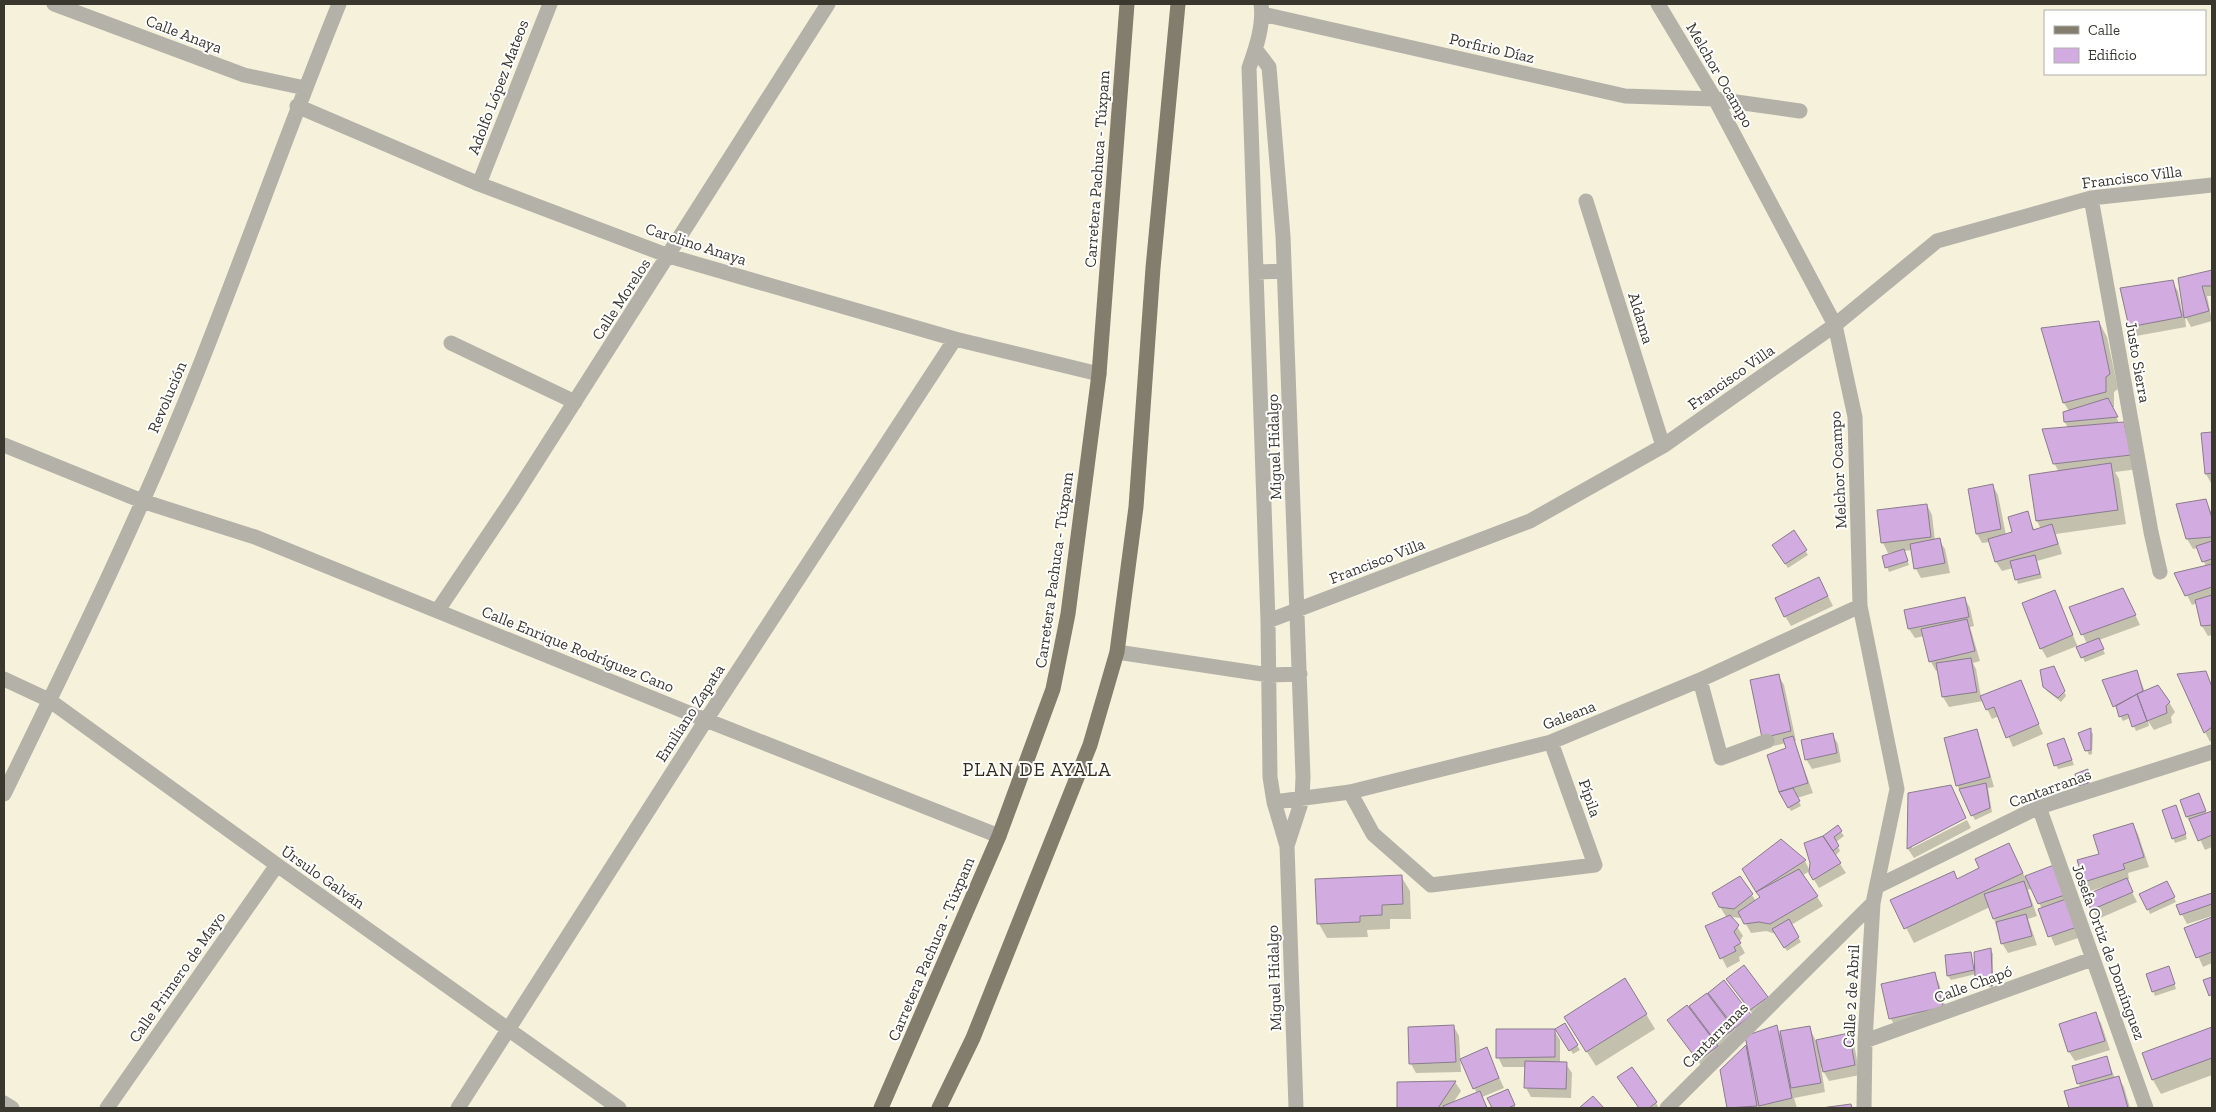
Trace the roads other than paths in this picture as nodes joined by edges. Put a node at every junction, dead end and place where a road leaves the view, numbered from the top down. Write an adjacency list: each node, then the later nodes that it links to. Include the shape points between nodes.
1 (54, 4): 10 (street, Calle Anaya, via 244,75)
2 (339, 4): 10 (street, Revolución)
3 (550, 4): 14 (street, Adolfo López Mateos)
4 (828, 4): 18 (street, Calle Morelos)
5 (1127, 4): 24 (main road, Carretera Pachuca - Túxpam)
6 (1178, 4): 34 (main road, via 1152,268 1136,507)
7 (1658, 4): 11 (street, Melchor Ocampo)
8 (1262, 9): 9 (street, Miguel Hidalgo); 11 (street, Porfirio Díaz, via 1625,96)
9 (1256, 50): 19 (street, Miguel Hidalgo, via 1270,67); 20 (street, Miguel Hidalgo, via 1249,68)
10 (305, 88): 12 (street, Revolución)
11 (1715, 99): 13 (street, Porfirio Díaz); 21 (street, Melchor Ocampo)
12 (297, 106): 14 (street, Carolino Anaya); 28 (street, Revolución, via 198,371)
13 (1800, 111)
14 (479, 184): 18 (street, Carolino Anaya)
15 (2212, 185): 16 (street, Francisco Villa)
16 (2091, 198): 21 (street, Francisco Villa, via 1937,241); 29 (street, Justo Sierra)
17 (1586, 201): 27 (street, Aldama)
18 (669, 256): 22 (street, Carolino Anaya); 25 (street, Calle Morelos)
19 (1284, 271): 20 (street); 32 (street, Miguel Hidalgo)
20 (1256, 272): 33 (street, Miguel Hidalgo)
21 (1835, 325): 27 (street, Francisco Villa); 30 (street, Melchor Ocampo, via 1855,417)
22 (955, 339): 24 (street, Carolino Anaya); 40 (street, Emiliano Zapata)
23 (451, 343): 25 (street)
24 (1099, 374): 49 (main road, Carretera Pachuca - Túxpam, via 1068,614 1053,689)
25 (575, 402): 31 (street, Calle Morelos)
26 (4, 445): 28 (street, Calle Enrique Rodríguez Cano)
27 (1663, 446): 32 (street, Francisco Villa, via 1530,521)
28 (142, 501): 31 (street, Calle Enrique Rodríguez Cano, via 255,537); 39 (street, Revolución)
29 (2160, 572)
30 (1860, 606): 38 (street, Galeana); 52 (street, Melchor Ocampo, via 1898,789)
31 (438, 610): 40 (street, Calle Enrique Rodríguez Cano)
32 (1298, 610): 33 (street, Francisco Villa); 35 (street, Miguel Hidalgo)
33 (1268, 621): 36 (street, Miguel Hidalgo)
34 (1117, 652): 36 (street); 63 (main road, via 1090,745 974,1038)
35 (1300, 674): 36 (street); 46 (street, Miguel Hidalgo)
36 (1269, 675): 47 (street, Miguel Hidalgo, via 1270,777)
37 (4, 679): 39 (street, Úrsulo Galván)
38 (1700, 680): 41 (street, via 1720,758); 42 (street, Galeana)
39 (49, 700): 45 (street, Revolución); 51 (street, Úrsulo Galván)
40 (706, 720): 49 (street, Calle Enrique Rodríguez Cano); 55 (street, Emiliano Zapata)
41 (1767, 740)
42 (1551, 742): 44 (street, Galeana); 44 (street, Pípila, via 1595,865 1431,885 1373,834)
43 (2212, 753): 48 (street, Cantarranas)
44 (1350, 792): 46 (street, Galeana)
45 (4, 794)
46 (1302, 800): 47 (street, Galeana); 50 (street, Miguel Hidalgo)
47 (1274, 802): 50 (street, Miguel Hidalgo)
48 (2039, 807): 52 (street, Cantarranas); 54 (street, Josefa Ortiz de Domínguez)
49 (999, 836): 62 (main road, Carretera Pachuca - Túxpam)
50 (1287, 846): 64 (street, Miguel Hidalgo)
51 (277, 865): 55 (street, Úrsulo Galván); 59 (street, Calle Primero de Mayo)
52 (1878, 886): 53 (street, Calle 2 de Abril)
53 (1874, 903): 56 (street, Calle 2 de Abril); 65 (street, Cantarranas)
54 (2092, 959): 56 (street, Calle Chapó); 67 (street, Josefa Ortiz de Domínguez)
55 (507, 1029): 60 (street, Emiliano Zapata); 61 (street, Úrsulo Galván)
56 (1865, 1041): 66 (street, Calle 2 de Abril)
57 (4, 1103): 58 (street)
58 (12, 1108)
59 (107, 1108)
60 (458, 1108)
61 (619, 1108)
62 (881, 1108)
63 (939, 1108)
64 (1296, 1108)
65 (1667, 1108)
66 (1864, 1108)
67 (2146, 1108)

